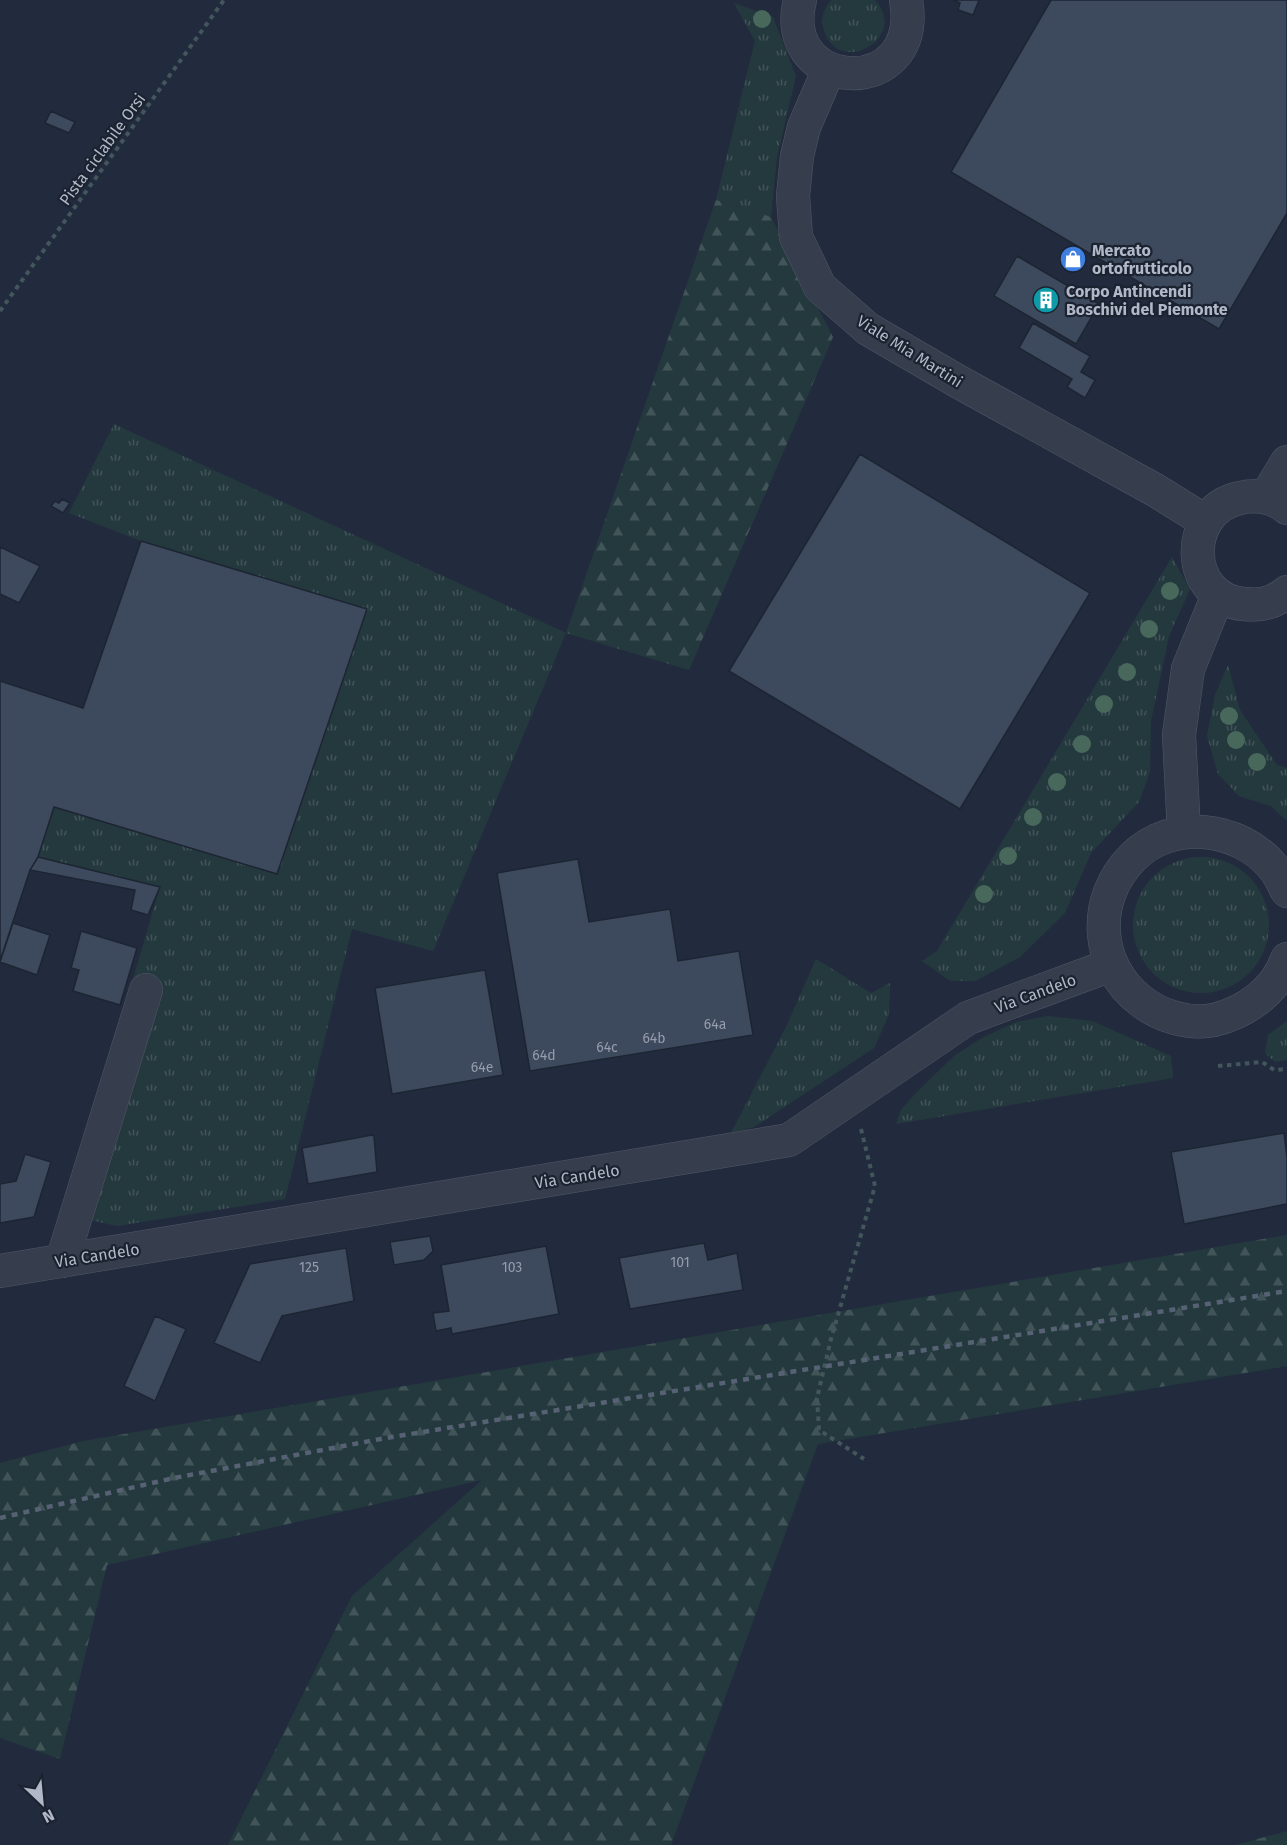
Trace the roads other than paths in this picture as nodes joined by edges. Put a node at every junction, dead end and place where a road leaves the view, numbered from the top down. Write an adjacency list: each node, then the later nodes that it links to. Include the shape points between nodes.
1 (800, 0): 3 (street, via 797,29 803,46)
2 (906, 0): 3 (street, via 905,37 882,66 865,73)
3 (829, 69): 6 (street, Viale Mia Martini, via 804,127 793,196 796,237 820,287 868,329)
4 (1287, 462): 5 (street)
5 (1276, 503): 6 (street, via 1249,496 1232,499)
6 (1205, 521): 8 (street, via 1198,544 1200,568)
7 (1287, 592): 8 (street, via 1277,600 1257,606 1237,604)
8 (1218, 595): 9 (street, via 1188,669 1179,735)
9 (1184, 832): 10 (street, via 1210,831 1234,838 1256,850); 11 (street, via 1156,840 1132,857 1115,880 1105,908 1103,937)
10 (1283, 877)
11 (1111, 965): 12 (street, via 1128,991 1152,1010 1181,1020 1211,1020 1241,1011 1266,993); 14 (street, Via Candelo, via 968,1018 789,1140)
12 (1286, 965)
13 (146, 990): 14 (street)
14 (62, 1261): 15 (street, Via Candelo)
15 (0, 1271)

